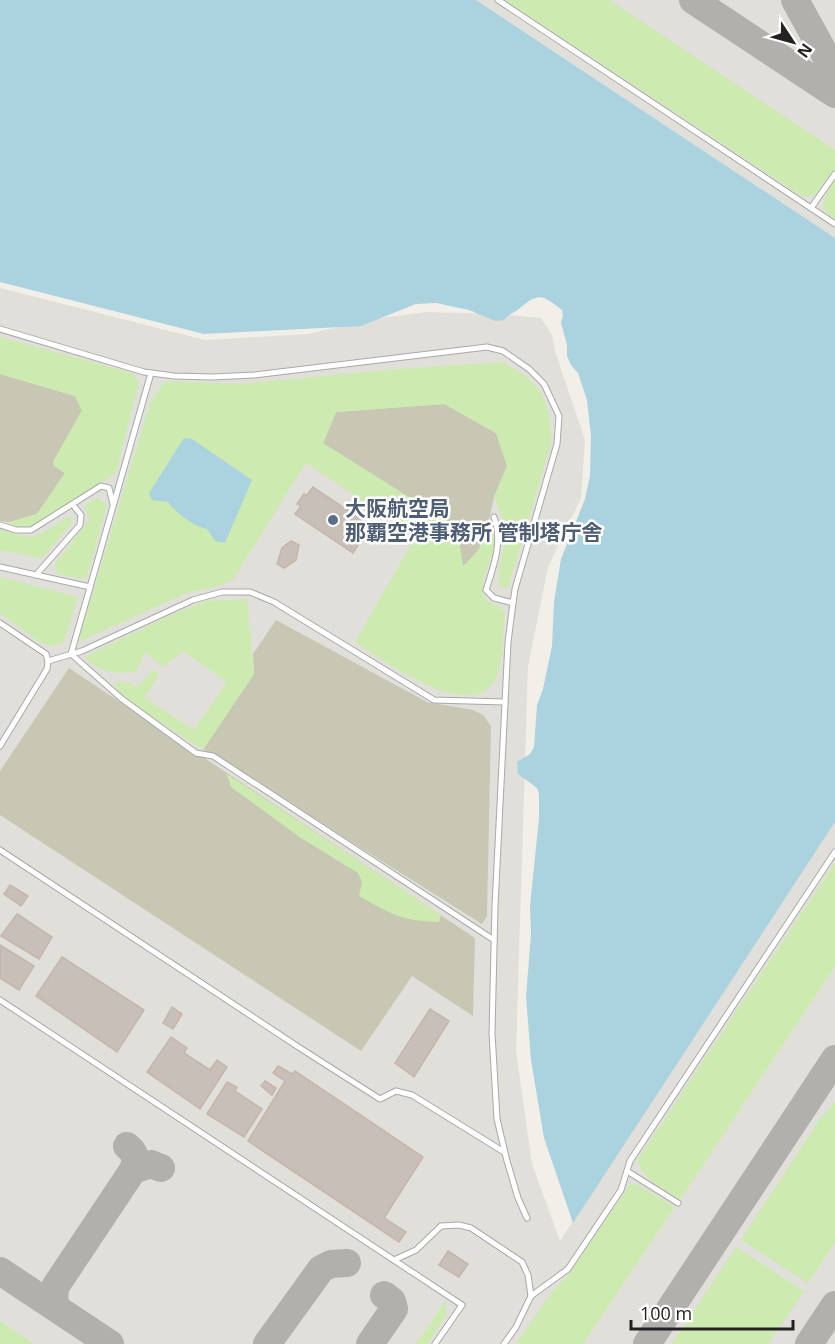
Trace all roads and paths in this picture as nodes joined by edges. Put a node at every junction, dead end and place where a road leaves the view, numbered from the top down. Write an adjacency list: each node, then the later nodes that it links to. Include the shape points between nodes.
1 (498, 0): 3 (lane)
2 (835, 174): 3 (lane)
3 (811, 208): 4 (lane)
4 (835, 224)
5 (0, 329): 6 (lane)
6 (151, 373): 8 (lane); 14 (lane, via 254,375 487,347 503,351 544,384 559,416 557,444)
7 (73, 505): 8 (lane, via 101,486 109,488); 10 (lane, via 31,530); 12 (lane, via 81,515 80,525)
8 (113, 505): 13 (lane)
9 (494, 517): 14 (lane, via 499,547 486,590 494,598)
10 (0, 525)
11 (0, 567): 12 (lane)
12 (36, 575): 13 (lane)
13 (90, 587): 16 (lane)
14 (513, 603): 18 (lane)
15 (0, 623): 17 (lane, via 46,654)
16 (71, 654): 17 (lane); 18 (lane, via 193,600 222,592 250,592 274,602 434,700); 22 (lane, via 122,699 196,753 213,756)
17 (48, 661): 19 (lane)
18 (505, 702): 22 (lane)
19 (0, 746)
20 (0, 850): 24 (lane, via 380,1099 396,1091 412,1095)
21 (835, 852): 25 (lane)
22 (494, 939): 24 (lane, via 492,1033 497,1119)
23 (0, 1000): 28 (lane)
24 (504, 1152): 27 (lane)
25 (627, 1171): 26 (lane); 29 (lane, via 621,1190 568,1269)
26 (678, 1203)
27 (527, 1218)
28 (394, 1260): 29 (lane, via 416,1250 441,1226 471,1228 522,1262); 30 (lane, via 462,1305)
29 (531, 1296): 31 (lane)
30 (435, 1344)
31 (504, 1344)

